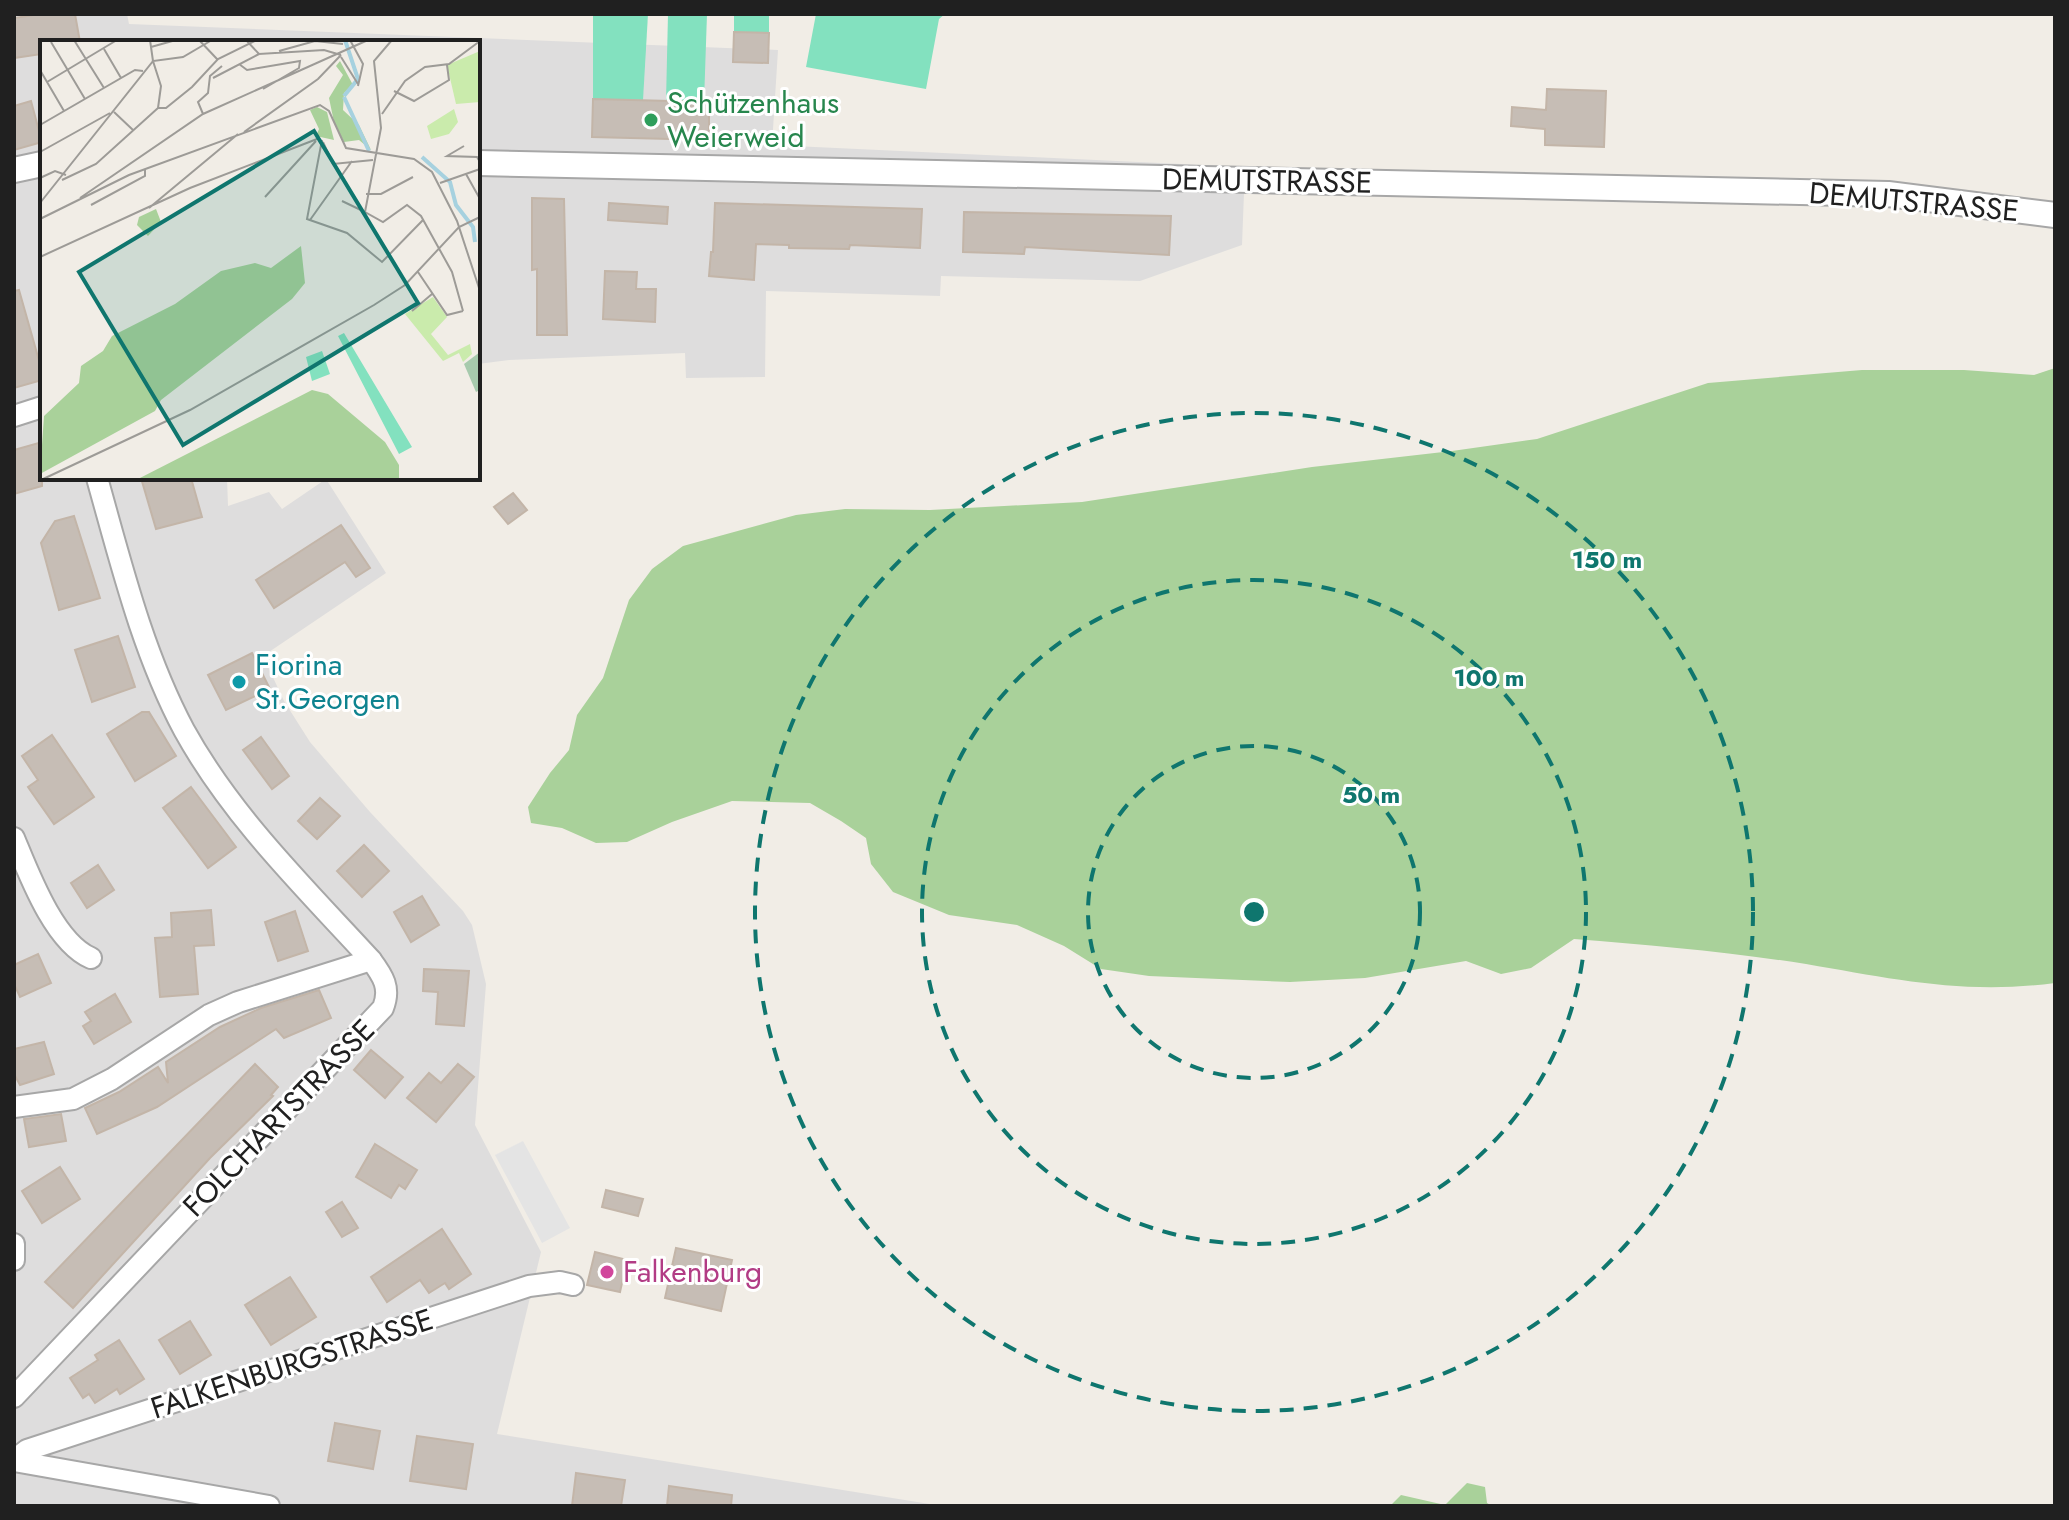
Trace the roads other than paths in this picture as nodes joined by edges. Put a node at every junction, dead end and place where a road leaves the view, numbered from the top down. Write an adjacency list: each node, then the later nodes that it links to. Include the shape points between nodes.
1 (480, 163): 4 (street, DEMUTSTRASSE, via 1888,194)
2 (40, 164): 3 (street)
3 (14, 170)
4 (2055, 215)
5 (40, 408): 6 (street)
6 (14, 416)
7 (98, 480): 10 (street, FOLCHARTSTRASSE, via 140,626 184,729 244,820)
8 (14, 838): 9 (street, via 71,946)
9 (91, 958)
10 (371, 960): 11 (street, via 209,1015 73,1099); 15 (street, FOLCHARTSTRASSE, via 385,980 383,1008)
11 (14, 1107)
12 (14, 1244): 13 (street)
13 (14, 1260)
14 (573, 1285): 16 (street, FALKENBURGSTRASSE, via 529,1286 27,1450)
15 (14, 1397)
16 (14, 1460): 17 (street)
17 (269, 1506)

